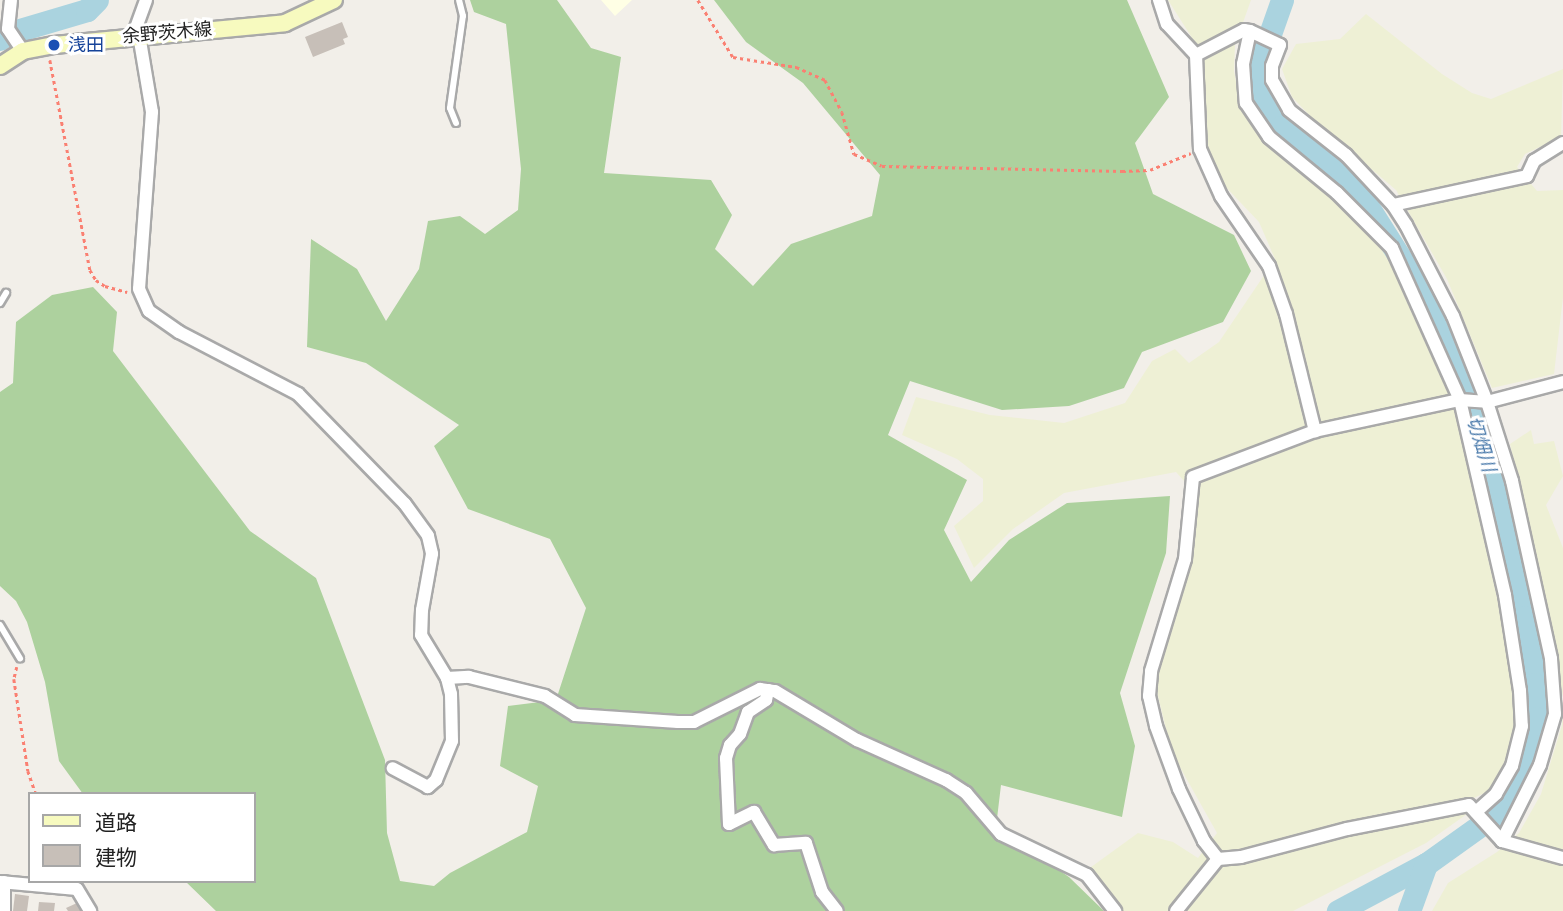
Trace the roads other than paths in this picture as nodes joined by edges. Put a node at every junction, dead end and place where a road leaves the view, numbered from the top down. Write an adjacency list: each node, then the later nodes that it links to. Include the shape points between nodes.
1 (11, 0): 8 (street, via 8,29)
2 (146, 0): 7 (street)
3 (334, 0): 7 (main road, 余野茨木線, via 285,23)
4 (459, 0): 11 (lane, via 463,16 450,108)
5 (1159, 0): 9 (street, via 1167,24)
6 (1250, 31): 9 (street); 13 (street, via 1280,45 1272,80 1289,110 1346,155); 17 (street, via 1243,64 1246,103 1269,137 1338,193 1392,248)
7 (136, 36): 8 (main road, 余野茨木線); 22 (street, via 152,113 141,293 149,311 298,394 405,504 428,536 432,554 421,635)
8 (23, 51): 10 (main road, 余野茨木線)
9 (1196, 54): 19 (street, via 1200,149 1221,196 1269,266)
10 (0, 66)
11 (456, 123)
12 (1563, 143): 13 (street, via 1534,162 1527,176)
13 (1393, 205): 18 (street, via 1453,316)
14 (6, 293): 15 (lane)
15 (0, 303)
16 (1563, 382): 18 (street)
17 (1460, 400): 18 (street); 19 (street); 26 (street, via 1505,595 1522,726 1512,766 1496,794)
18 (1487, 402): 24 (street, via 1535,576)
19 (1315, 431): 29 (street, via 1193,477 1190,490 1185,559 1151,671 1149,696 1179,789)
20 (0, 625): 21 (lane)
21 (20, 658)
22 (447, 678): 23 (street, via 469,677 545,696 575,715 678,722 694,722 760,689); 25 (street, via 452,741 436,780 428,787)
23 (768, 690): 33 (street, via 766,700 748,712 726,758 729,824 754,812 774,845 806,843 822,892); 34 (street, via 857,740 946,780 966,793 1000,834 1087,874)
24 (1559, 714): 27 (street, via 1540,765)
25 (393, 768)
26 (1476, 812): 27 (street); 29 (street, via 1469,805)
27 (1502, 841): 28 (street)
28 (1563, 858)
29 (1218, 859): 35 (street)
30 (2, 882): 31 (street); 32 (street, via 77,889)
31 (4, 911)
32 (90, 911)
33 (837, 911)
34 (1115, 911)
35 (1176, 911)

